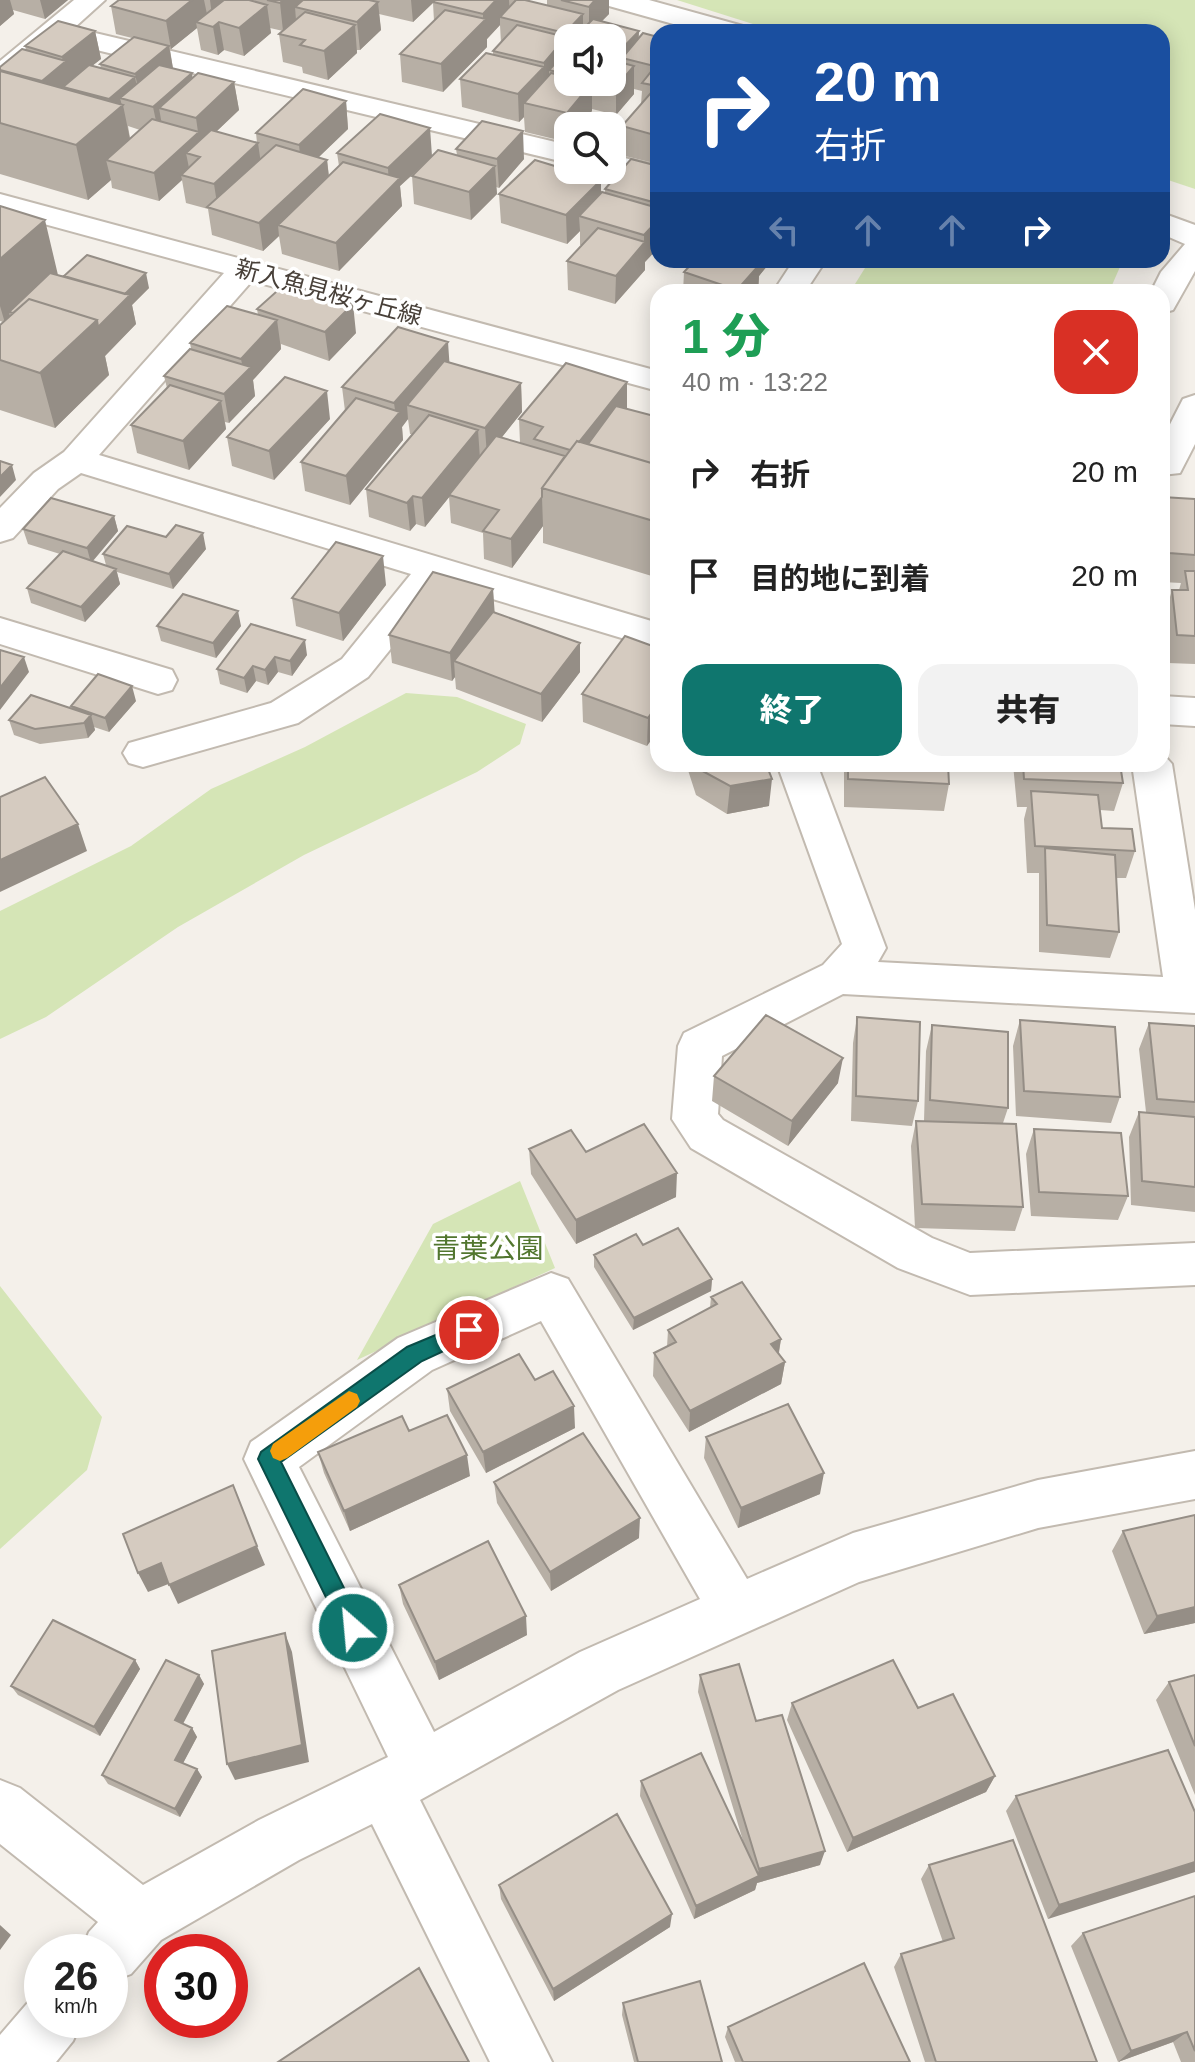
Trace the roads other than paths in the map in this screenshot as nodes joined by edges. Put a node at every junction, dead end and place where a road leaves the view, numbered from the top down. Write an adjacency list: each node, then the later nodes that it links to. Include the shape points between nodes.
1 (91, 0): 4 (street)
2 (619, 0): 3 (street)
3 (704, 24)
4 (53, 31): 5 (street); 6 (street)
5 (0, 75)
6 (554, 151)
7 (626, 167): 8 (street)
8 (650, 173)
9 (0, 203): 13 (street, 新入魚見桜ヶ丘線)
10 (1170, 226): 11 (street)
11 (1195, 237)
12 (1195, 251): 14 (street)
13 (245, 269): 15 (street, 新入魚見桜ヶ丘線); 17 (street)
14 (1170, 284)
15 (650, 379)
16 (1195, 406): 18 (street)
17 (76, 460): 19 (street, via 46,481); 20 (street)
18 (1175, 465)
19 (0, 530)
20 (435, 569): 22 (street); 26 (street, via 355,668 296,706)
21 (0, 631): 23 (street)
22 (650, 634)
23 (158, 680)
24 (1170, 710): 25 (street)
25 (1195, 712)
26 (143, 753)
27 (800, 772): 29 (street, via 865,948)
28 (1153, 772): 30 (street)
29 (838, 977): 30 (street); 31 (street, via 700,1046 695,1119 707,1134 915,1253 970,1274)
30 (1191, 996)
31 (1195, 1264)
32 (1195, 1475): 33 (street, via 1038,1504 867,1554)
33 (736, 1611): 34 (street, via 599,1671); 34 (street, via 551,1294 415,1354 269,1459)
34 (404, 1778): 37 (street, via 279,1840); 38 (street)
35 (0, 1808): 36 (street)
36 (123, 1934)
37 (128, 1934)
38 (522, 2062)

